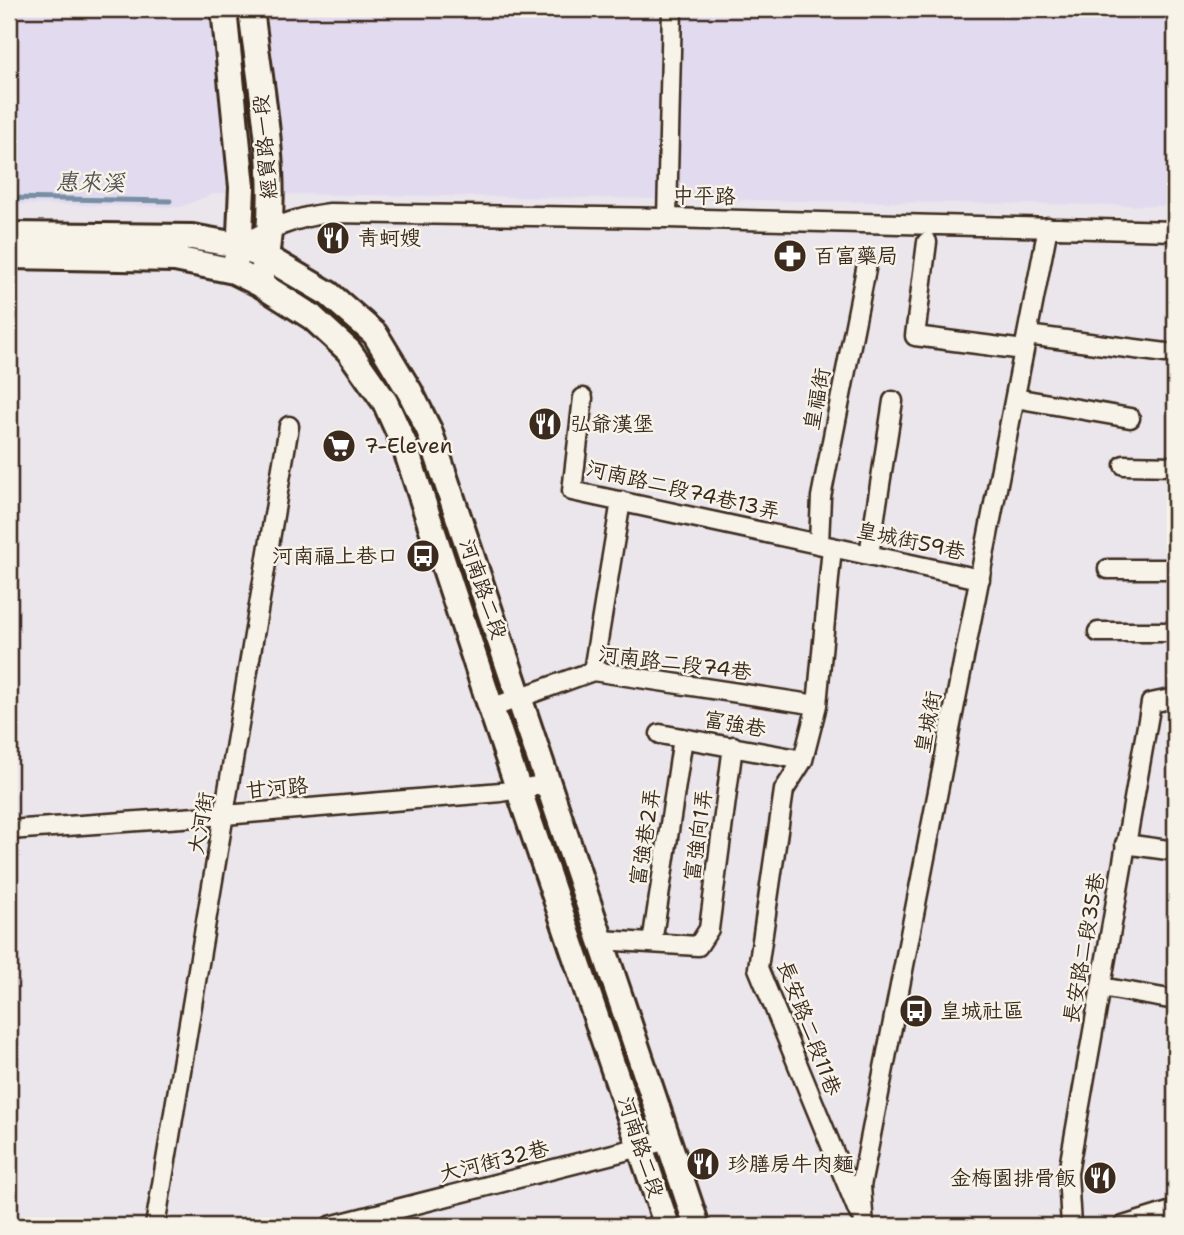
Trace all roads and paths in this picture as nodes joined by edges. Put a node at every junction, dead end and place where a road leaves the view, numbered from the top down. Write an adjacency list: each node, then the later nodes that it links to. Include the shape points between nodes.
1 (224, 9): 10 (street, 經貿路一段, via 242,187)
2 (251, 9): 5 (street, 經貿路一段, via 272,183)
3 (671, 9): 4 (street)
4 (667, 218): 5 (street, 中平路, via 330,213); 6 (street, 中平路)
5 (270, 228): 10 (street, 中平路); 12 (street, 經貿路一段)
6 (1048, 228): 7 (street, 中平路); 16 (street, 皇城街)
7 (1175, 231)
8 (9, 235): 10 (street, 河南路二段, via 192,237)
9 (927, 242): 16 (street, via 915,336)
10 (239, 246): 12 (street, 河南路二段); 14 (street, 經貿路一段)
11 (9, 256): 14 (street, 河南路二段, via 175,259)
12 (266, 257): 15 (street, 經貿路一段); 35 (street, 河南路二段, via 329,294 375,334 410,392 429,430)
13 (867, 264): 26 (street, 皇福街, via 821,497)
14 (234, 271): 15 (street, 河南路二段)
15 (260, 284): 37 (street, 河南路二段, via 312,317 349,351 385,402 404,444)
16 (1026, 342): 17 (street); 19 (street, 皇城街)
17 (1166, 353)
18 (583, 398): 25 (street, 河南路二段74巷13弄, via 572,491)
19 (1015, 398): 21 (street); 30 (street, 皇城街)
20 (893, 401): 27 (street)
21 (1130, 418)
22 (289, 426): 44 (street, 大河街)
23 (1124, 465): 24 (street)
24 (1175, 466)
25 (621, 501): 26 (street, 河南路二段74巷13弄); 33 (street)
26 (825, 545): 27 (street, 皇城街59巷); 36 (street, 皇福街)
27 (869, 555): 30 (street, 皇城街59巷)
28 (1108, 569): 29 (street)
29 (1175, 569)
30 (980, 579): 60 (street, 皇城街, via 861,1186)
31 (1098, 632): 32 (street)
32 (1175, 632)
33 (593, 671): 35 (street, 河南路二段74巷); 36 (street, 河南路二段74巷)
34 (1175, 698): 46 (street, 長安路二段35巷, via 1151,703)
35 (520, 699): 37 (street, 河南路二段74巷); 42 (street, 河南路二段)
36 (817, 705): 41 (street, 長安路二段11巷)
37 (491, 708): 43 (street, 河南路二段)
38 (660, 734): 39 (street, 富強巷)
39 (683, 738): 40 (street, 富強巷); 49 (street, 富強巷2弄)
40 (733, 746): 41 (street, 富強巷); 49 (street, 富強向1弄, via 709,929 698,946)
41 (803, 760): 60 (street, 長安路二段11巷, via 785,790 758,968)
42 (548, 784): 43 (street, 甘河路); 48 (street, 河南路二段)
43 (520, 790): 44 (street, 甘河路); 53 (street, 河南路二段)
44 (225, 815): 45 (street, 甘河路); 56 (street, 大河街)
45 (9, 830)
46 (1125, 844): 47 (street); 50 (street, 長安路二段35巷)
47 (1175, 851)
48 (601, 940): 49 (street); 52 (street, 河南路二段)
49 (652, 943)
50 (1101, 987): 51 (street); 61 (street, 長安路二段35巷, via 1068,1173)
51 (1175, 1000)
52 (668, 1140): 53 (street, 大河街32巷); 59 (street, 河南路二段)
53 (642, 1147): 57 (street, 大河街32巷); 58 (street, 河南路二段)
54 (1175, 1210): 55 (street)
55 (1158, 1221): 62 (street)
56 (155, 1226)
57 (330, 1226)
58 (667, 1226)
59 (697, 1226)
60 (864, 1226)
61 (1071, 1226)
62 (1123, 1226)

